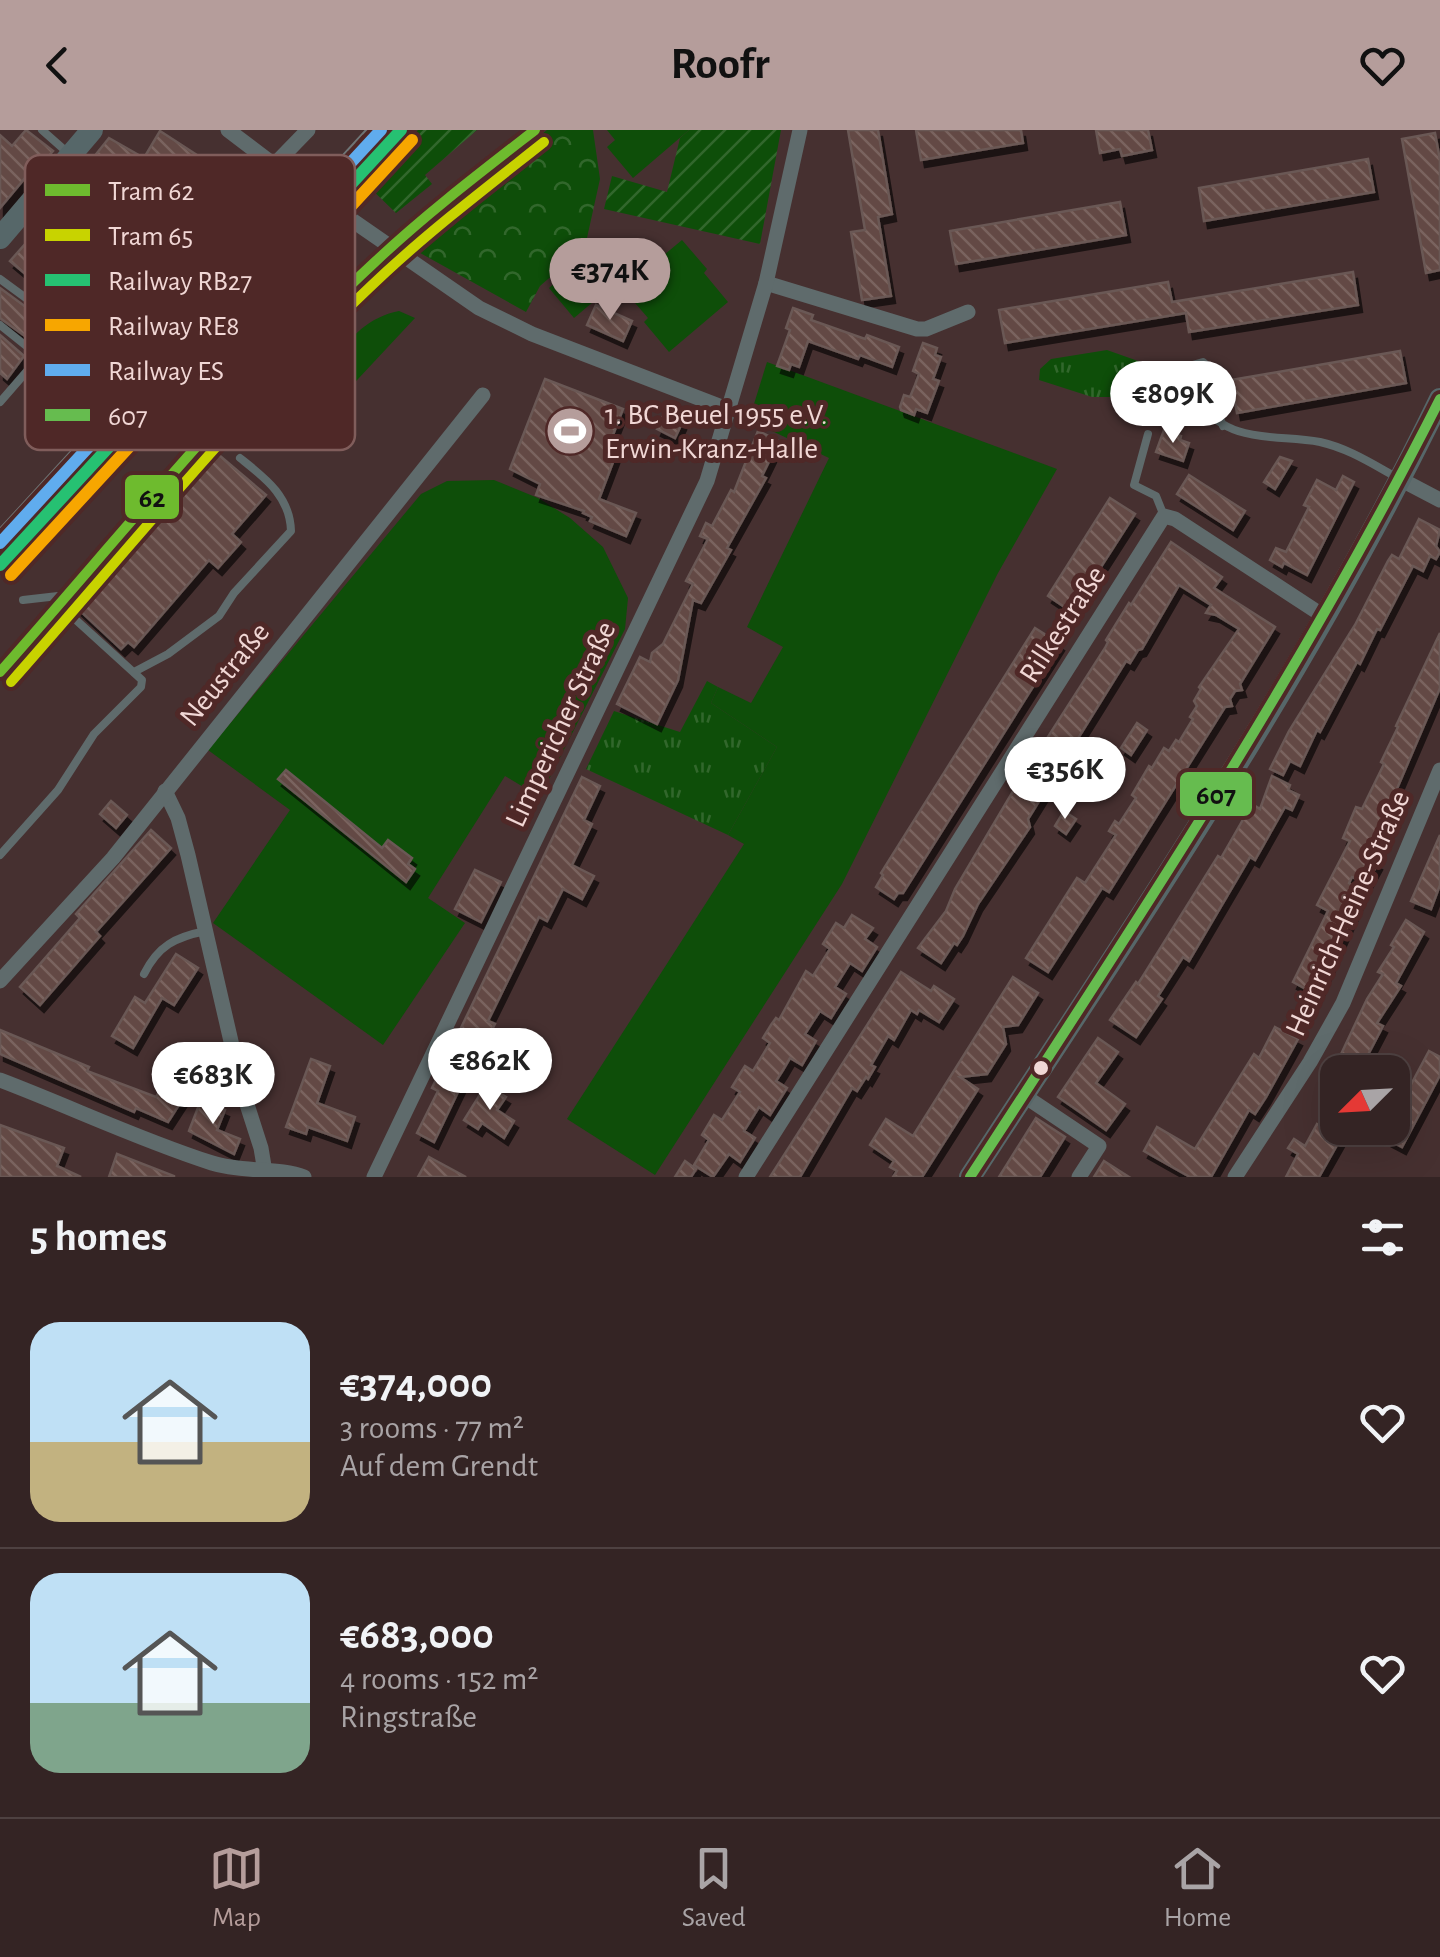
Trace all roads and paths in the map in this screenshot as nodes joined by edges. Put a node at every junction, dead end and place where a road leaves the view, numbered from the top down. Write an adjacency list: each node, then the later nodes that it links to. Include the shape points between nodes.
1 (42, 130): 6 (lane)
2 (92, 130): 7 (street)
3 (228, 130): 8 (street)
4 (308, 130): 9 (street)
5 (800, 130): 14 (street, Limpericher Straße)
6 (70, 155)
7 (72, 155)
8 (260, 155)
9 (290, 155)
10 (25, 209): 12 (street)
11 (355, 223): 23 (street, bridge, via 479,308)
12 (0, 238)
13 (0, 280): 15 (lane)
14 (766, 283): 16 (street, via 917,329); 23 (street, Limpericher Straße)
15 (25, 298)
16 (968, 312)
17 (0, 326): 18 (lane)
18 (25, 346)
19 (25, 373): 22 (lane)
20 (483, 395): 34 (street, Neustraße)
21 (1440, 399): 27 (street)
22 (0, 402)
23 (728, 409): 44 (street, Limpericher Straße, via 706,481)
24 (1223, 426): 24 (lane, via 1194,394 1189,366 1203,362 1211,368); 27 (lane, via 1248,436 1320,442)
25 (1148, 434): 29 (lane, via 1134,485 1156,496)
26 (240, 458): 32 (lane, via 276,488 291,531 218,616)
27 (1398, 478): 28 (street); 31 (street)
28 (1440, 500)
29 (1164, 516): 31 (street); 45 (street, Rilkestraße)
30 (23, 600): 32 (lane, via 58,596)
31 (1326, 617): 40 (street)
32 (134, 672): 35 (lane, via 141,688 79,750 58,790)
33 (1440, 770): 48 (street, Heinrich-Heine-Straße, via 1343,1003)
34 (165, 791): 36 (street); 38 (street, Neustraße)
35 (0, 856)
36 (206, 931): 37 (lane, via 155,952); 42 (street)
37 (144, 974)
38 (0, 981)
39 (0, 1080): 41 (street)
40 (1023, 1095): 46 (street); 47 (street, via 1099,1146)
41 (240, 1174): 42 (street)
42 (269, 1174): 43 (street)
43 (304, 1177)
44 (374, 1177)
45 (746, 1177)
46 (970, 1177)
47 (1079, 1177)
48 (1235, 1177)

